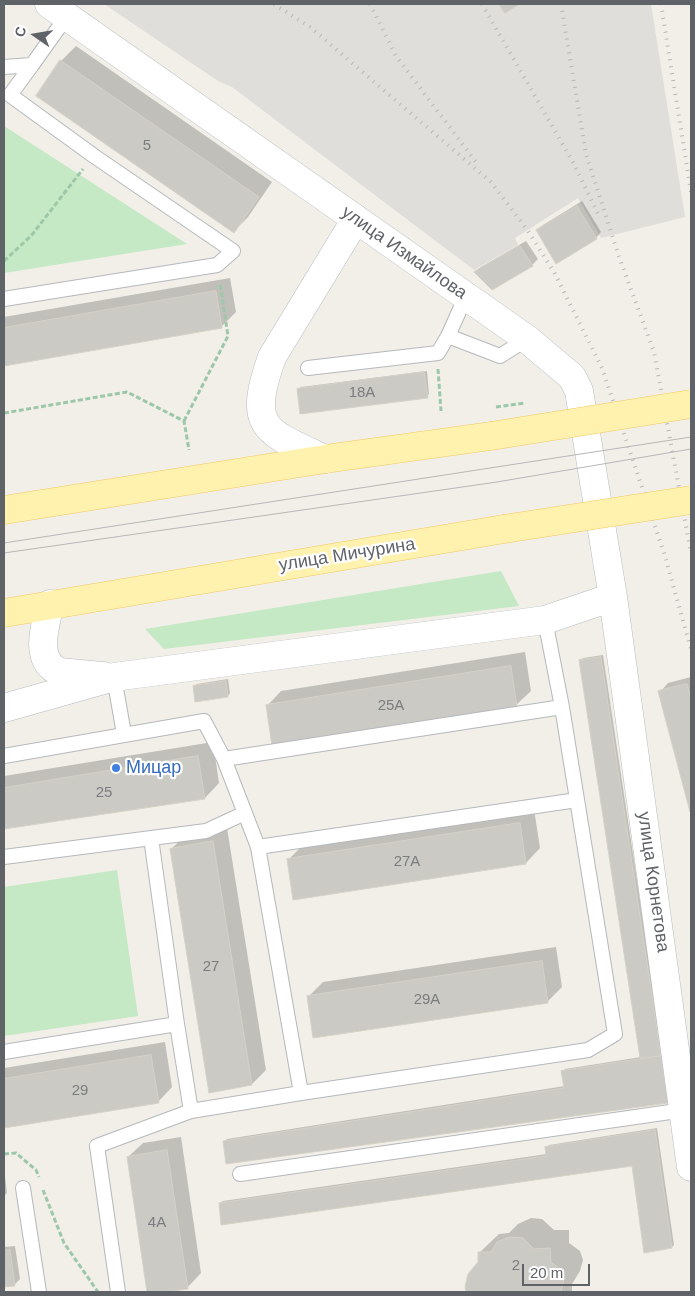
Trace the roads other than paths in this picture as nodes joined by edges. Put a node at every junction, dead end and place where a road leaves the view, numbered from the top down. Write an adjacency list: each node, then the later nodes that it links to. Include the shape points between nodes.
1 (58, 10): 2 (lane); 4 (main road, улица Измайлова)
2 (32, 65): 3 (lane); 6 (lane, via 10,95 234,251 217,265)
3 (4, 67)
4 (356, 220): 5 (main road, улица Измайлова); 11 (main road, via 272,358 261,395 260,412 267,427 277,436)
5 (466, 296): 7 (lane); 8 (main road, улица Измайлова)
6 (4, 299)
7 (448, 336): 8 (lane, via 500,356); 9 (lane, via 438,352)
8 (527, 338): 14 (main road, улица Измайлова, via 572,377 579,390)
9 (308, 368)
10 (691, 404): 11 (main road, bridge)
11 (325, 459): 13 (main road)
12 (691, 500): 15 (main road, улица Мичурина, bridge)
13 (4, 510)
14 (613, 598): 17 (main road); 32 (main road, улица Корнетова)
15 (50, 604): 16 (main road, улица Мичурина); 18 (main road, via 42,635 45,659 56,670)
16 (4, 613)
17 (545, 620): 18 (main road); 19 (lane)
18 (114, 677): 20 (main road); 21 (lane)
19 (562, 707): 23 (lane); 24 (lane)
20 (4, 712)
21 (124, 734): 22 (lane); 23 (lane, via 204,721)
22 (4, 756)
23 (224, 759): 25 (lane)
24 (577, 800): 27 (lane); 31 (lane, via 615,1034 588,1050)
25 (245, 813): 26 (lane, via 206,831); 27 (lane)
26 (151, 838): 28 (lane); 29 (lane)
27 (258, 847): 31 (lane)
28 (4, 857)
29 (177, 1024): 30 (lane); 33 (lane)
30 (4, 1052)
31 (301, 1093): 33 (lane)
32 (684, 1110): 34 (main road, улица Корнетова); 35 (lane)
33 (191, 1111): 38 (lane, via 97,1146)
34 (691, 1167)
35 (240, 1174)
36 (23, 1188): 37 (lane)
37 (39, 1292)
38 (118, 1292)

